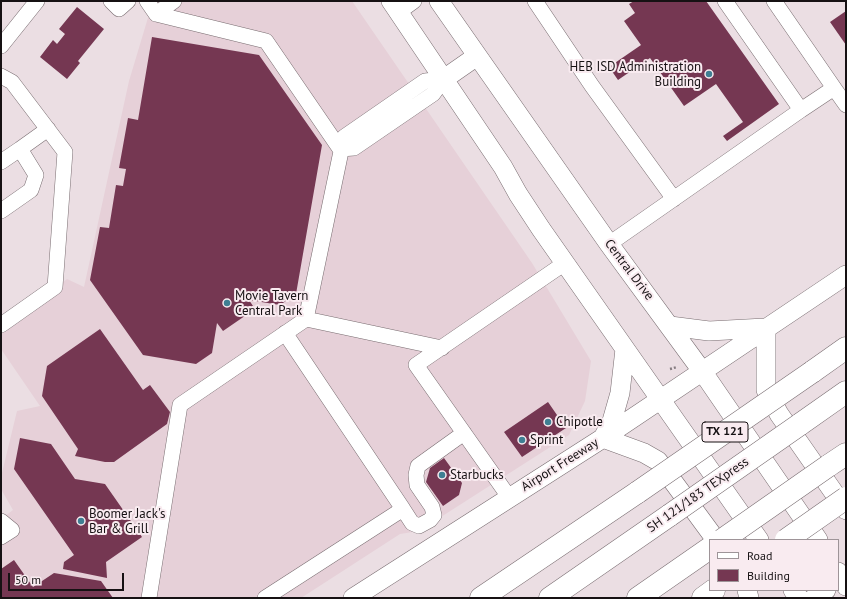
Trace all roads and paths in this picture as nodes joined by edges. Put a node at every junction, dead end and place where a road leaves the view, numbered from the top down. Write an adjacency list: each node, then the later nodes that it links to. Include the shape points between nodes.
1 (37, 1): 13 (street)
2 (111, 1): 3 (street, via 119,9)
3 (128, 1)
4 (147, 1): 12 (street)
5 (174, 1): 12 (street)
6 (414, 1): 11 (street)
7 (439, 1): 14 (main road, Central Drive)
8 (535, 1): 24 (street, via 592,86)
9 (726, 1): 19 (street)
10 (774, 1): 17 (street)
11 (395, 6): 16 (main road)
12 (156, 14): 22 (street, via 266,41)
13 (1, 46)
14 (477, 56): 16 (main road); 26 (main road, Central Drive)
15 (1, 76): 20 (street, via 12,82)
16 (444, 79): 22 (street, via 425,81 344,137); 27 (main road)
17 (834, 88): 18 (street); 19 (street)
18 (846, 106)
19 (801, 110): 24 (street)
20 (48, 129): 21 (street); 30 (street, via 65,152 55,287)
21 (20, 149): 23 (street); 25 (street, via 36,175 31,190)
22 (340, 149): 29 (street)
23 (1, 162)
24 (674, 199): 26 (street)
25 (1, 212)
26 (609, 244): 31 (main road, Central Drive)
27 (565, 263): 34 (street); 36 (main road)
28 (846, 275): 32 (main road, Airport Freeway)
29 (306, 319): 33 (street); 34 (street)
30 (1, 325)
31 (670, 326): 32 (main road, via 709,331); 37 (main road, Central Drive)
32 (766, 328): 37 (main road, Airport Freeway); 46 (main road, via 766,390 779,414)
33 (285, 332): 45 (street); 57 (street, via 180,404)
34 (442, 348): 40 (street, via 416,365)
35 (846, 348): 60 (highway, TX 121, bridge)
36 (625, 349): 39 (main road); 41 (main road, via 620,393 612,421)
37 (702, 371): 39 (main road, Airport Freeway); 53 (main road, Central Drive)
38 (846, 392): 61 (highway, SH 121/183 TEXpress, bridge)
39 (660, 400): 41 (main road, Airport Freeway); 51 (main road)
40 (464, 433): 43 (street); 45 (street, via 418,466 417,485 432,507 434,515 430,520 419,526 412,523)
41 (603, 438): 43 (main road, Airport Freeway); 49 (main road, via 658,461)
42 (846, 454): 50 (highway, bridge)
43 (509, 497): 59 (main road, Airport Freeway)
44 (846, 498): 52 (highway, bridge)
45 (403, 509): 58 (street)
46 (846, 510)
47 (1, 521): 48 (street, via 12,530)
48 (1, 537)
49 (715, 539)
50 (723, 539)
51 (758, 539)
52 (787, 539)
53 (817, 539)
54 (704, 552): 62 (highway)
55 (713, 591): 63 (highway)
56 (824, 591): 64 (main road)
57 (149, 598)
58 (266, 598)
59 (353, 598)
60 (481, 598)
61 (550, 598)
62 (638, 598)
63 (703, 598)
64 (814, 598)

